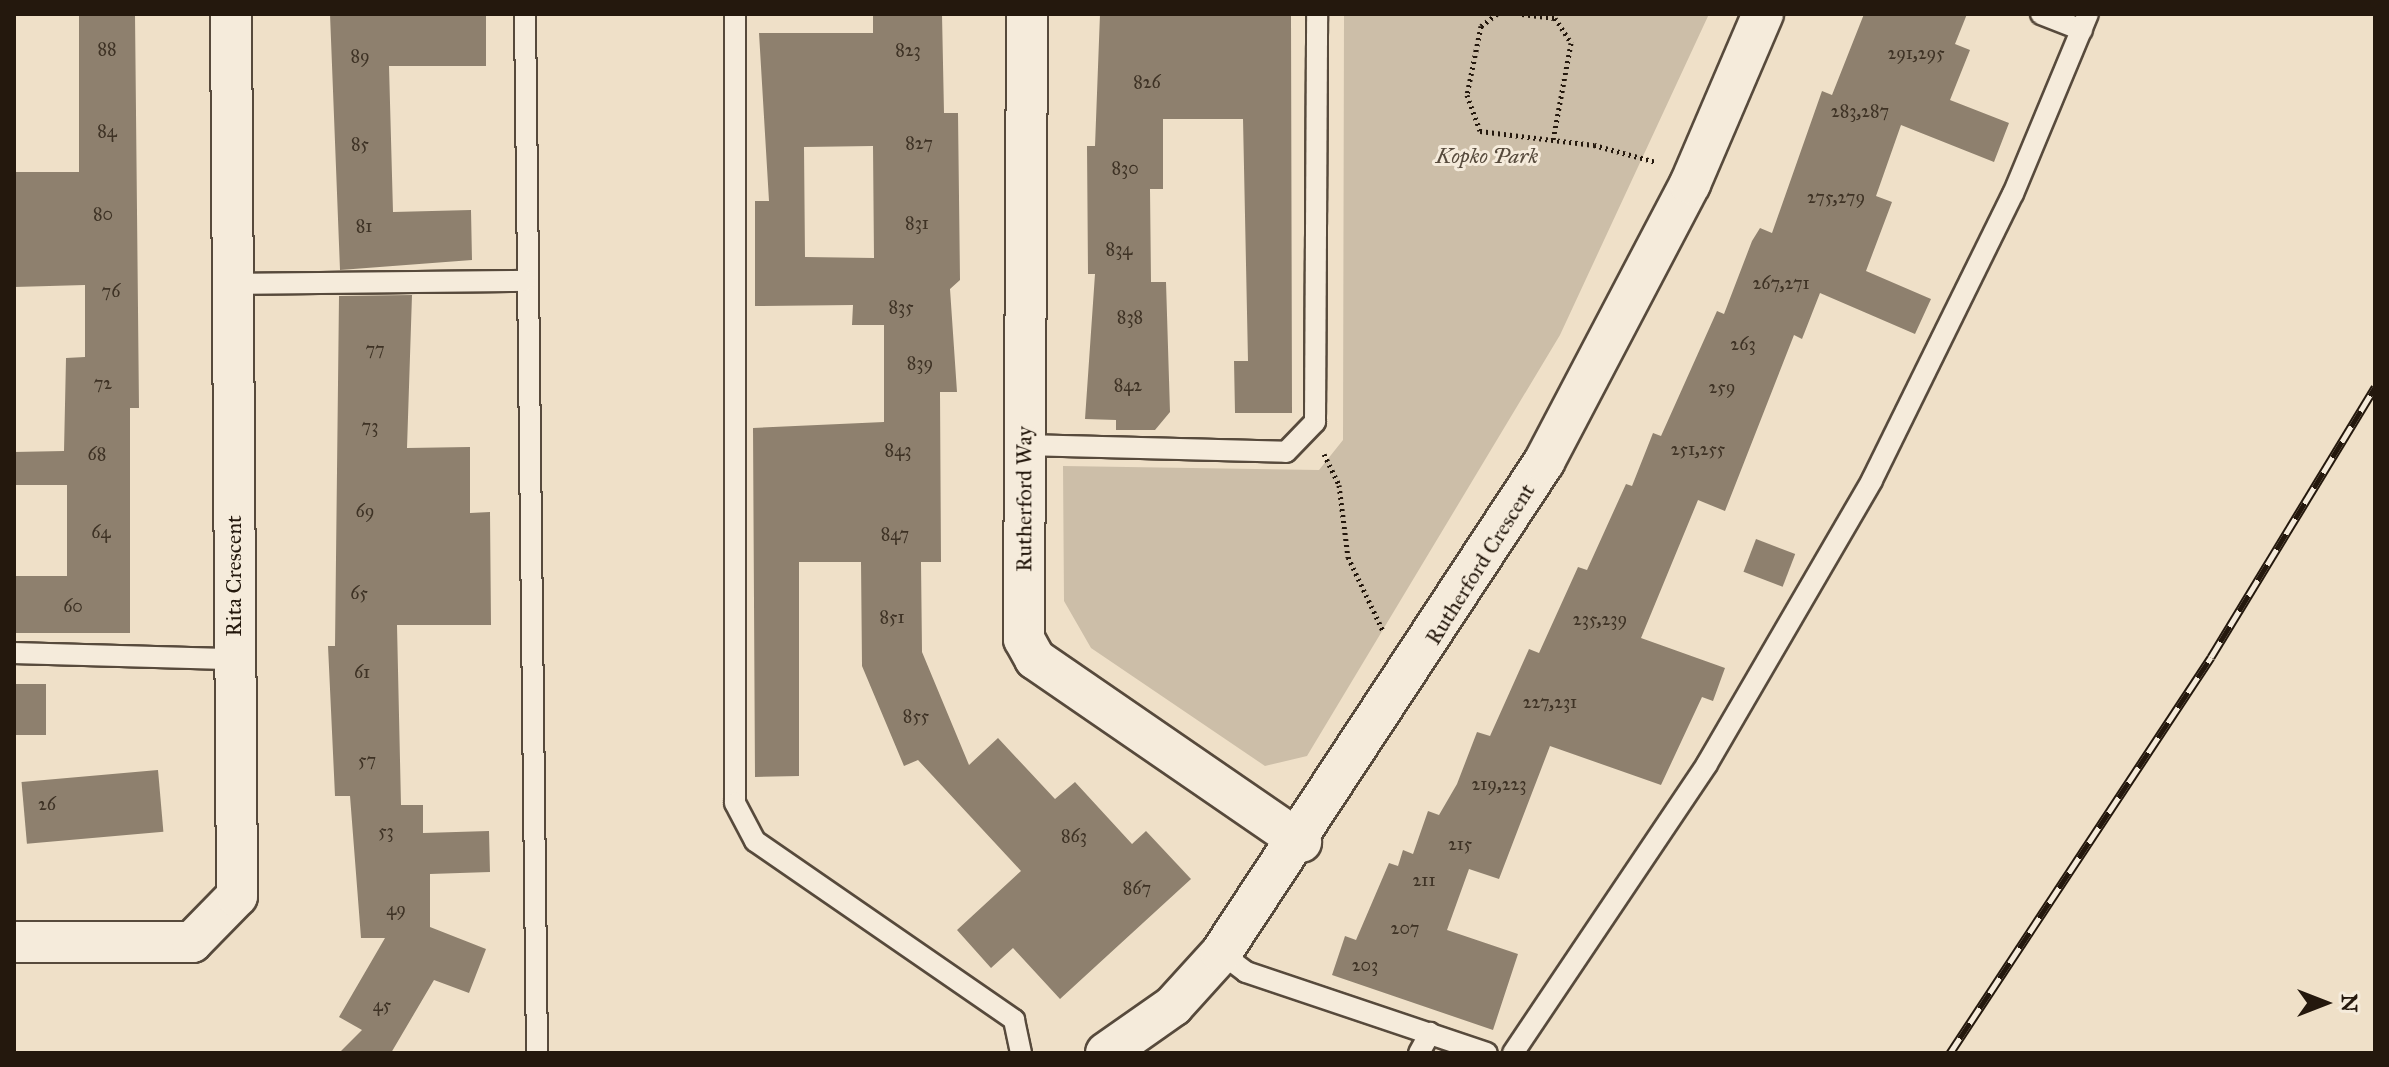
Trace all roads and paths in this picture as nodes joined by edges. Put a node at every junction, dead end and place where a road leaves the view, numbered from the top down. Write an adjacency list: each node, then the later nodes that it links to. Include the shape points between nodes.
1 (231, 14): 14 (street, Rita Crescent)
2 (525, 14): 13 (lane)
3 (735, 14): 25 (lane, via 735,803 755,841 1014,1020)
4 (1027, 14): 16 (street, Rutherford Way)
5 (1317, 14): 15 (lane, via 1315,422)
6 (1497, 14): 11 (path, via 1481,26 1467,95 1471,122 1480,131)
7 (1522, 14): 11 (path, via 1555,18 1571,43)
8 (1763, 14): 20 (street, Rutherford Crescent, via 1690,184 1544,462)
9 (2041, 14): 10 (lane)
10 (2085, 22): 29 (lane, via 2013,194 1857,506 1707,764)
11 (1553, 140): 12 (path)
12 (1657, 163)
13 (525, 281): 14 (lane); 24 (lane)
14 (234, 284): 19 (street, Rita Crescent)
15 (1302, 436): 16 (lane, via 1286,452); 17 (path, via 1329,459 1362,598)
16 (1024, 445): 20 (street, Rutherford Way, via 1024,639 1035,659)
17 (1394, 639)
18 (14, 653): 19 (lane)
19 (234, 659): 21 (street, Rita Crescent, via 237,896 192,942)
20 (1301, 842): 22 (street, Rutherford Crescent)
21 (14, 942)
22 (1221, 953): 23 (lane, via 1246,972); 26 (street, Rutherford Crescent, via 1173,1006)
23 (1430, 1033): 27 (lane); 28 (lane)
24 (537, 1053)
25 (1021, 1053)
26 (1106, 1053)
27 (1419, 1053)
28 (1487, 1053)
29 (1513, 1053)

